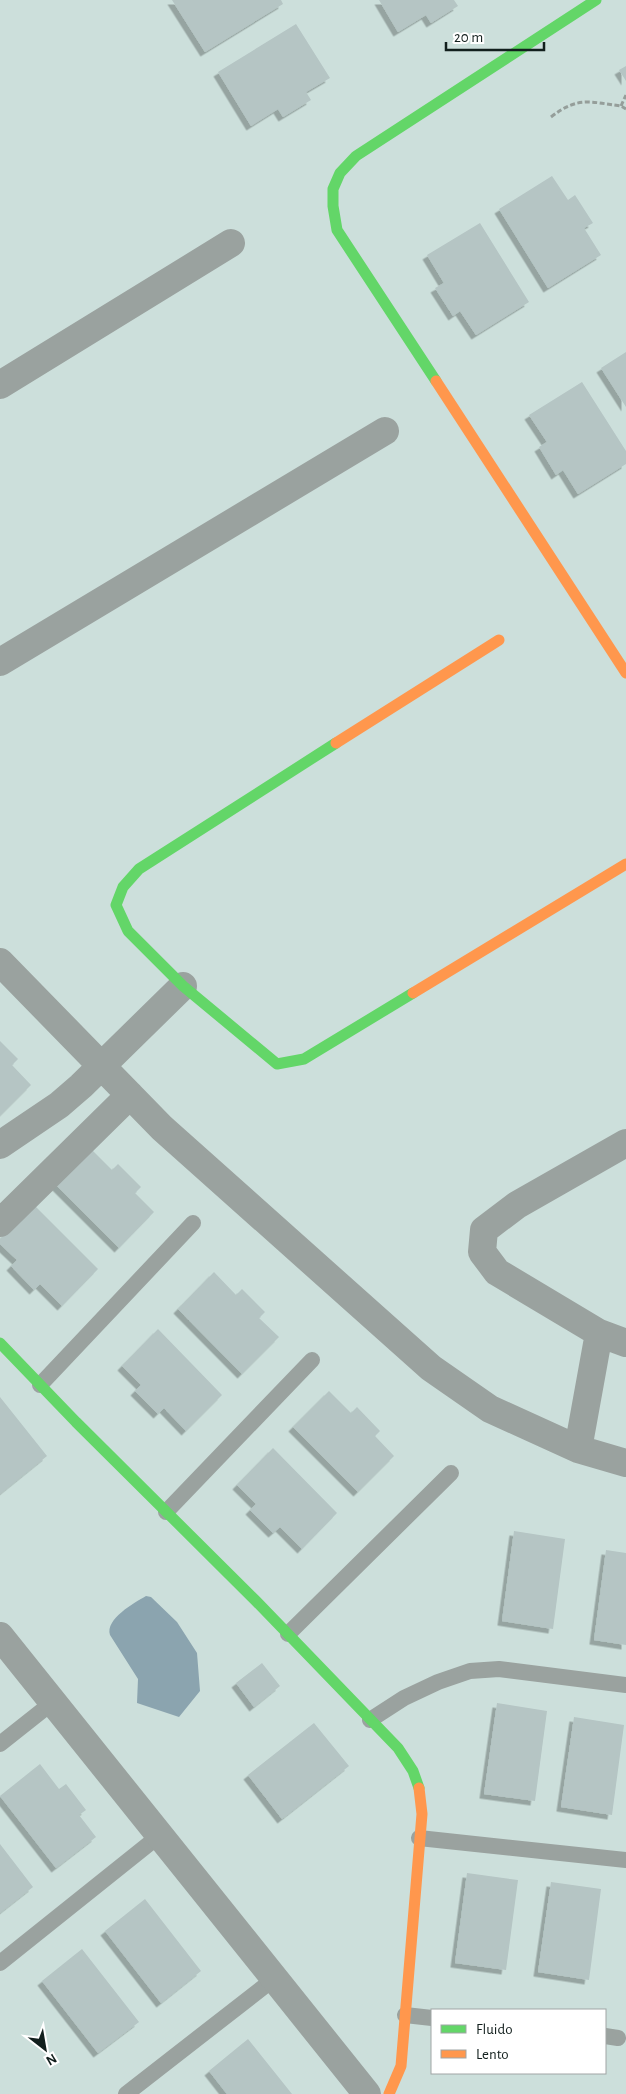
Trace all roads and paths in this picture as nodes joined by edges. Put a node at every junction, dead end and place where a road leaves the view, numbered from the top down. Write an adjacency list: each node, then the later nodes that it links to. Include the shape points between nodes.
1 (596, 0): 11 (street, via 356,156 340,171 331,199 337,230)
2 (626, 95): 3 (path)
3 (622, 106): 4 (path); 5 (path, via 583,101 564,106)
4 (626, 109)
5 (551, 117)
6 (231, 243): 7 (street)
7 (0, 384)
8 (385, 431): 10 (street)
9 (499, 640): 14 (street, via 140,869 123,887 116,905 128,931)
10 (0, 662)
11 (626, 673)
12 (626, 864): 14 (street, via 304,1059 277,1064)
13 (0, 962): 15 (street)
14 (183, 986): 15 (street)
15 (101, 1065): 16 (street); 18 (street, via 59,1105)
16 (130, 1095): 19 (street); 26 (street, via 162,1128 430,1368 490,1408)
17 (626, 1143): 21 (street, via 517,1205 484,1230 482,1252 497,1272)
18 (0, 1145)
19 (0, 1223)
20 (193, 1223): 25 (lane)
21 (599, 1333): 23 (street); 26 (street)
22 (0, 1342): 25 (street)
23 (626, 1343)
24 (312, 1360): 29 (lane)
25 (40, 1385): 29 (street)
26 (578, 1449): 27 (street)
27 (626, 1463)
28 (451, 1472): 30 (lane)
29 (166, 1512): 30 (street)
30 (288, 1634): 34 (street)
31 (0, 1636): 33 (street)
32 (626, 1685): 34 (lane, via 499,1669 470,1671 404,1698)
33 (52, 1702): 35 (lane); 36 (street)
34 (370, 1720): 37 (street, via 414,1769 422,1801)
35 (0, 1744)
36 (160, 1835): 39 (lane); 40 (street)
37 (420, 1838): 38 (lane); 41 (street)
38 (626, 1860)
39 (0, 1963)
40 (275, 1978): 43 (lane); 44 (street)
41 (405, 2015): 42 (lane); 45 (street, via 401,2066)
42 (431, 2018)
43 (126, 2094)
44 (367, 2094)
45 (389, 2094)

